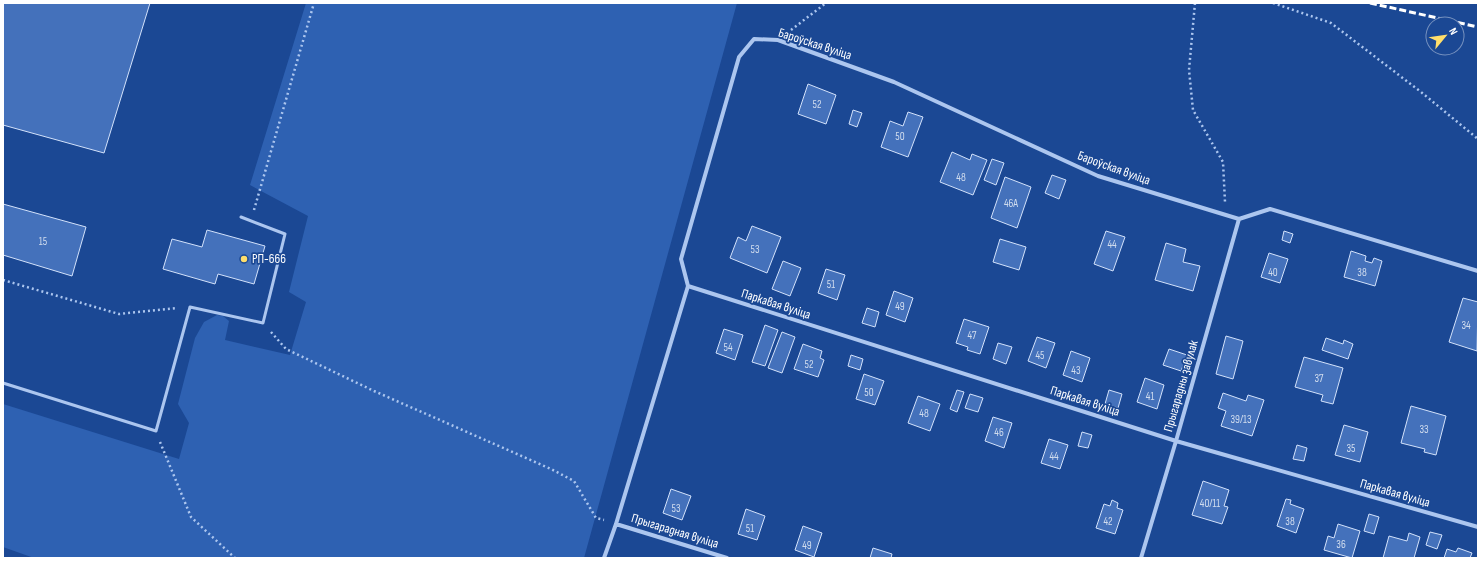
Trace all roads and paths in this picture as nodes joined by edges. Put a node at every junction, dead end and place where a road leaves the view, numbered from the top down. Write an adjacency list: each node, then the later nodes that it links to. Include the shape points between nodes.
1 (314, 3): 10 (path)
2 (826, 3): 5 (path)
3 (1195, 3): 7 (path, via 1189,70 1193,110 1223,162)
4 (1273, 3): 6 (path, via 1331,23)
5 (778, 40): 7 (street, Бароўская вуліца, via 894,82 1098,176); 13 (street, Бароўская вуліца, via 754,40 740,57 680,259)
6 (1478, 139)
7 (1226, 215): 9 (street, Бароўская вуліца)
8 (241, 217): 10 (lane)
9 (1239, 219): 11 (street, via 1270,210); 18 (street, Прыгарадны завулак)
10 (251, 221): 15 (lane, via 286,234)
11 (1478, 271)
12 (3, 280): 14 (path, via 119,314)
13 (688, 286): 18 (street, Паркавая вуліца); 19 (street)
14 (190, 307): 15 (lane); 17 (lane)
15 (263, 323): 19 (path, via 286,349 574,481 596,518)
16 (3, 383): 17 (lane)
17 (156, 432): 21 (path, via 191,517)
18 (1176, 441): 20 (street, Паркавая вуліца); 24 (street, Прыгарадны завулак)
19 (616, 524): 22 (street); 23 (street, Прыгарадная вуліца)
20 (1478, 527)
21 (235, 558)
22 (604, 558)
23 (727, 558)
24 (1141, 558)

